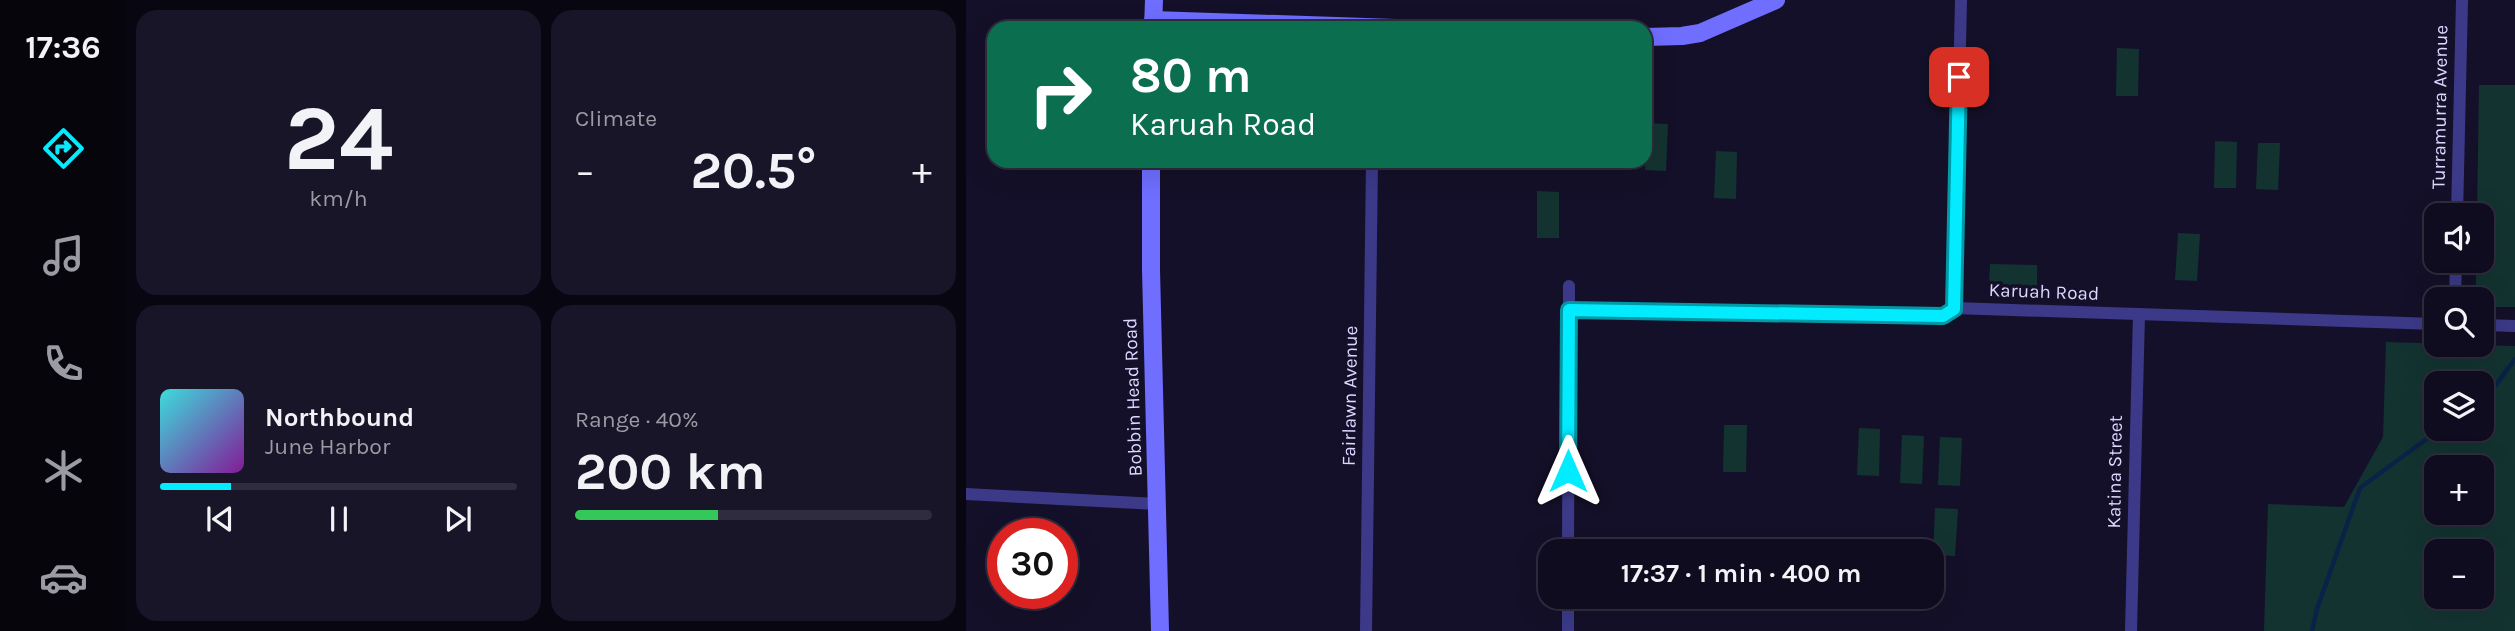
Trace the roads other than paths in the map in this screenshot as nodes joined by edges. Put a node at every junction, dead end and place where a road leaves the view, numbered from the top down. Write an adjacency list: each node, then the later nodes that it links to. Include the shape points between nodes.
1 (1154, 0): 5 (main road)
2 (1776, 0): 6 (main road, via 1700,33)
3 (1961, 0): 11 (street)
4 (2462, 0): 9 (street, Turramurra Avenue)
5 (1153, 21)
6 (1652, 37)
7 (1152, 168): 18 (main road, Bobbin Head Road)
8 (1372, 168): 22 (street, Fairlawn Avenue)
9 (2457, 203)
10 (1569, 286): 12 (street)
11 (1954, 309): 12 (street, Karuah Road, via 1943,316); 13 (street, Karuah Road)
12 (1569, 310): 19 (street)
13 (2139, 314): 14 (street, Karuah Road); 24 (street, Katina Street)
14 (2424, 324)
15 (2494, 325): 16 (street)
16 (2515, 326)
17 (966, 494): 18 (street)
18 (1157, 504): 21 (main road, Bobbin Head Road)
19 (1568, 539)
20 (1568, 609): 23 (street)
21 (1160, 631)
22 (1366, 631)
23 (1568, 631)
24 (2131, 631)

